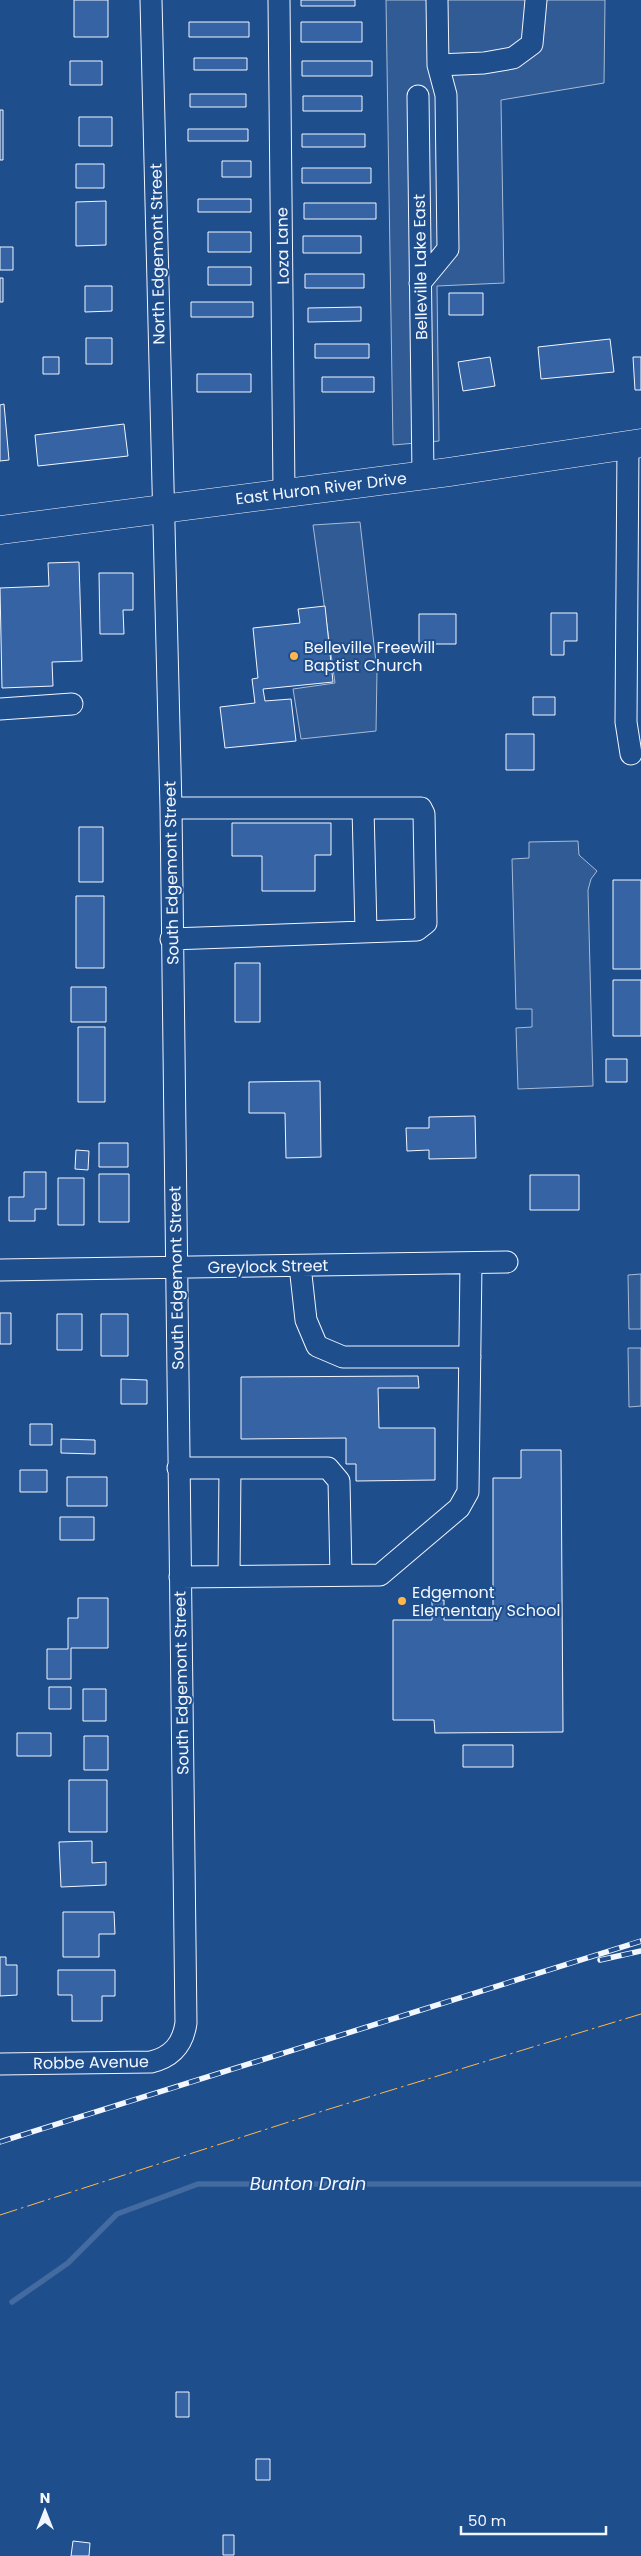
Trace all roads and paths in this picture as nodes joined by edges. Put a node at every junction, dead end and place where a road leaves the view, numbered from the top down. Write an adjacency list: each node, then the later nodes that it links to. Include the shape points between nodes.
1 (151, 0): 10 (street, North Edgemont Street)
2 (279, 0): 9 (street, Loza Lane)
3 (437, 0): 5 (street)
4 (536, 0): 5 (street, via 532,44 512,58)
5 (438, 65): 6 (street, Belleville Lake East, via 418,96); 6 (street, via 446,95 448,250)
6 (420, 283): 8 (street, Belleville Lake East)
7 (634, 444): 8 (main road, East Huron River Drive); 14 (street, via 626,722)
8 (423, 474): 9 (main road, East Huron River Drive)
9 (284, 492): 10 (main road, East Huron River Drive)
10 (164, 508): 11 (main road, East Huron River Drive); 15 (street, South Edgemont Street)
11 (0, 530)
12 (72, 704): 13 (street)
13 (0, 709)
14 (631, 754)
15 (170, 808): 16 (street); 18 (street, South Edgemont Street)
16 (363, 808): 17 (street); 17 (street, via 422,808 424,814 426,922 417,930)
17 (366, 931): 18 (street)
18 (172, 939): 22 (street, South Edgemont Street)
19 (507, 1262): 20 (street, Greylock Street)
20 (471, 1263): 21 (street, Greylock Street); 24 (street)
21 (300, 1266): 22 (street, Greylock Street); 24 (street, via 306,1320 317,1346 343,1358)
22 (176, 1267): 23 (street, Greylock Street); 25 (street, South Edgemont Street)
23 (0, 1270)
24 (470, 1358): 27 (street, via 468,1492 459,1508 380,1575)
25 (178, 1468): 26 (street); 29 (street, South Edgemont Street)
26 (230, 1468): 27 (street, via 328,1468 339,1481); 28 (street)
27 (341, 1575): 28 (street)
28 (229, 1576): 29 (street)
29 (180, 1577): 30 (street, South Edgemont Street, via 186,2024)
30 (178, 2047): 31 (street, Robbe Avenue, via 168,2056 151,2062)
31 (0, 2064)

